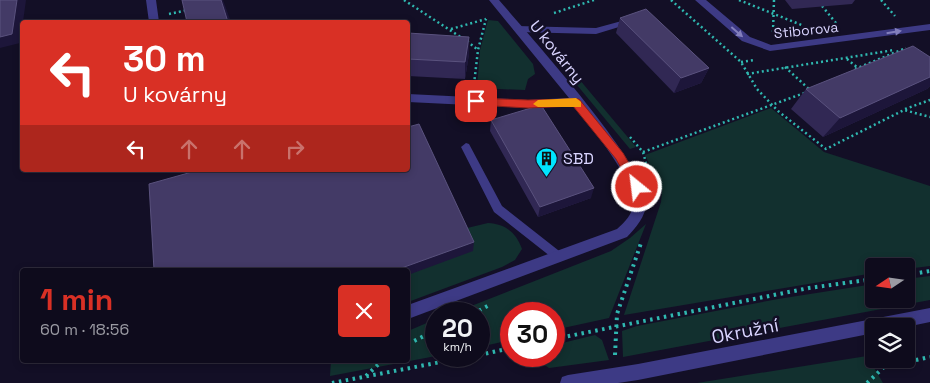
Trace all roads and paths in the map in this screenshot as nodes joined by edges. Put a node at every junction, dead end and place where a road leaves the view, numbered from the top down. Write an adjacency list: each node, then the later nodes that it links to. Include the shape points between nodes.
1 (150, 0): 17 (street)
2 (404, 0): 22 (path)
3 (494, 0): 23 (street, U kovárny)
4 (594, 0): 10 (path)
5 (671, 0): 32 (path, via 741,62)
6 (700, 0): 20 (street, Stiborova, one-way to 20, via 746,39 770,48)
7 (739, 0): 15 (path)
8 (774, 0): 15 (path)
9 (880, 0): 18 (path)
10 (588, 1): 14 (path)
11 (822, 6): 19 (path)
12 (189, 9): 13 (path)
13 (169, 14)
14 (552, 14)
15 (774, 14): 21 (path); 24 (path)
16 (636, 19): 23 (lane, via 596,31)
17 (154, 20)
18 (901, 21)
19 (837, 24)
20 (930, 27)
21 (809, 28)
22 (450, 29): 25 (path); 25 (path, via 486,19)
23 (517, 29): 38 (street, U kovárny)
24 (772, 31)
25 (478, 50): 35 (path)
26 (888, 56): 27 (path, via 906,48); 28 (path); 30 (path)
27 (846, 58): 29 (path); 30 (path)
28 (894, 61)
29 (786, 68): 32 (path); 34 (path)
30 (858, 68): 31 (path)
31 (850, 72)
32 (746, 74): 39 (path)
33 (818, 87): 34 (path)
34 (810, 90): 39 (path)
35 (473, 92)
36 (410, 98): 38 (street, U kovárny, via 528,104)
37 (930, 100): 40 (path)
38 (576, 102): 45 (street, U kovárny, via 619,156 637,187 640,200 631,224 622,232)
39 (770, 105): 40 (path, via 826,149); 43 (path)
40 (904, 110): 41 (path)
41 (930, 117)
42 (466, 147): 45 (lane, via 498,208)
43 (643, 152)
44 (643, 239): 51 (path, via 617,314)
45 (565, 255): 49 (street, U kovárny)
46 (930, 272): 47 (path)
47 (915, 274)
48 (865, 280): 51 (path)
49 (410, 311)
50 (930, 315): 61 (street, Okružní)
51 (618, 325): 53 (path); 56 (path)
52 (425, 336): 54 (path)
53 (565, 337)
54 (410, 343)
55 (930, 357): 62 (path, via 884,367)
56 (615, 359)
57 (380, 363): 59 (path)
58 (425, 365): 59 (path)
59 (366, 376): 60 (path)
60 (332, 383)
61 (568, 383)
62 (867, 383)

